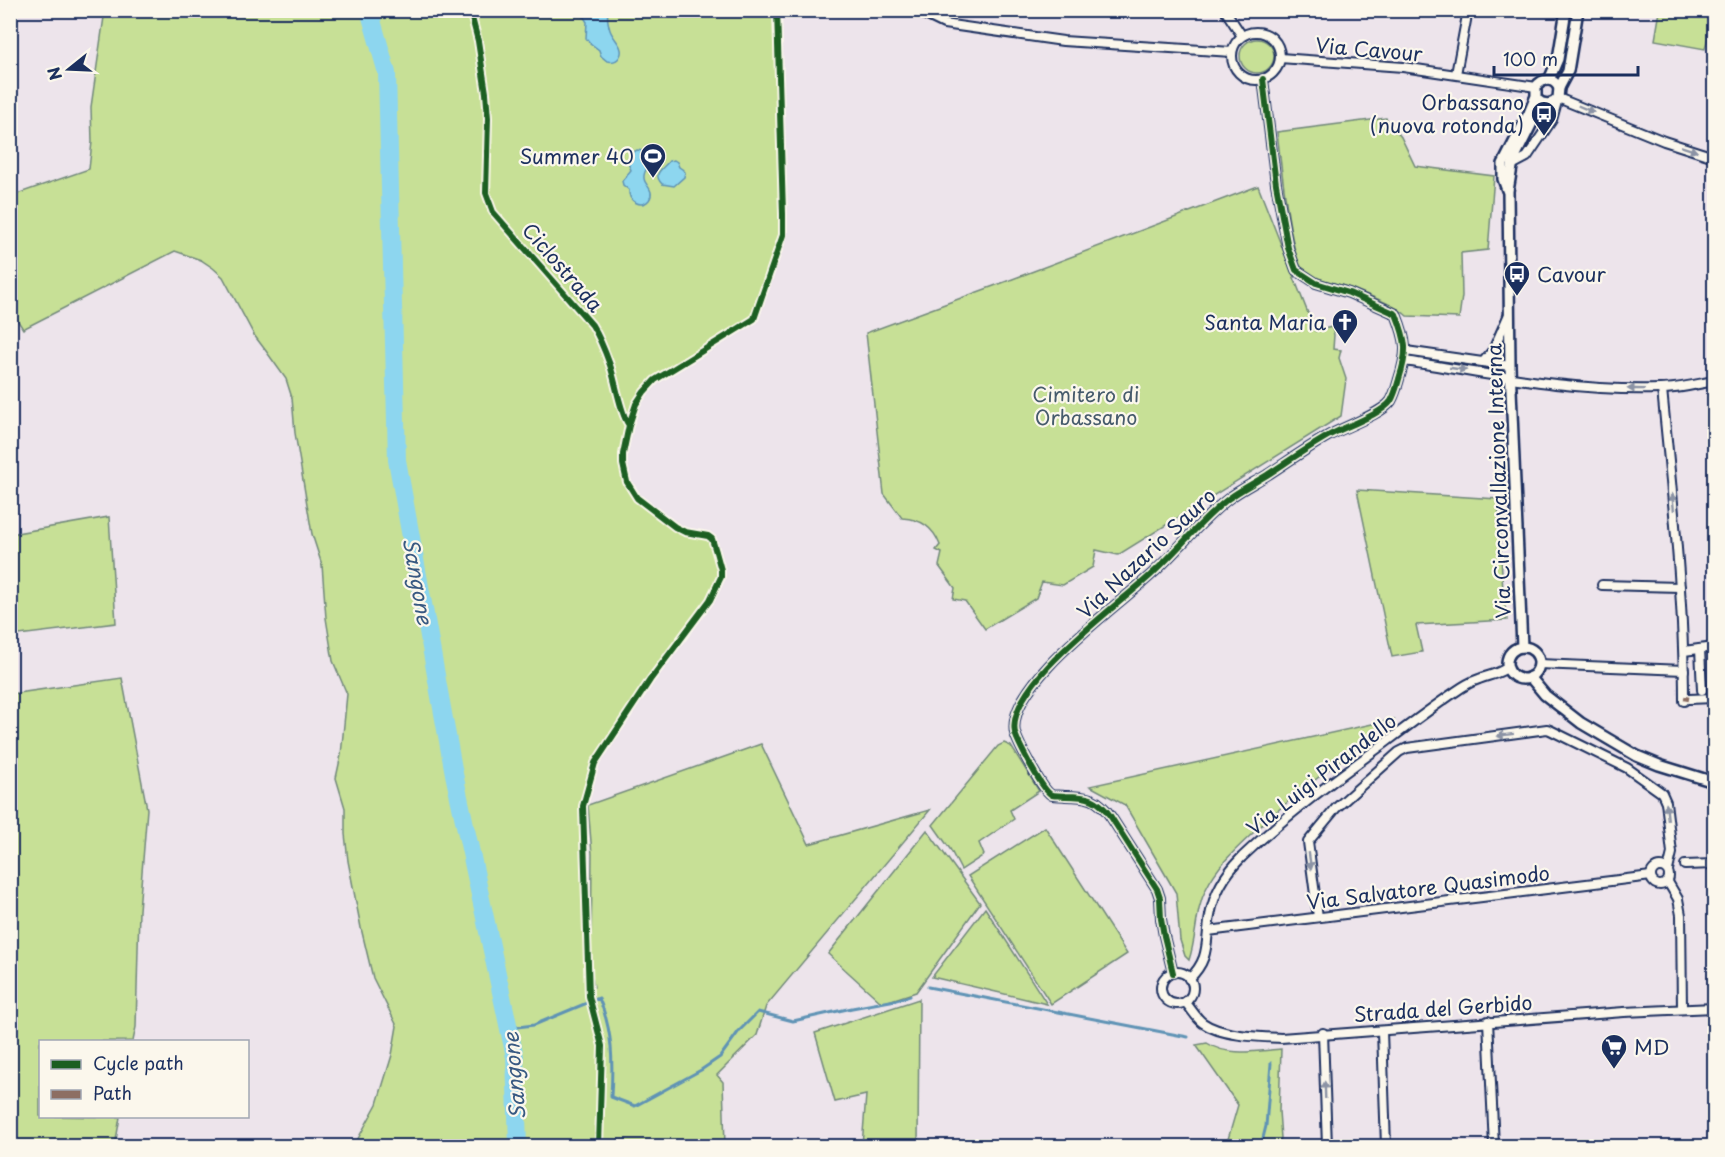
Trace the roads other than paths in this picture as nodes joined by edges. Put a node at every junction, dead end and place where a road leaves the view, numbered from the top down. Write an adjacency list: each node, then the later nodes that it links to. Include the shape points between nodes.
1 (915, 10): 7 (street, via 944,24 1033,37)
2 (1225, 10): 6 (street)
3 (1468, 10): 9 (street)
4 (1566, 10): 11 (street, via 1558,59)
5 (1578, 10): 12 (street, via 1568,70)
6 (1242, 36): 7 (street); 8 (street, via 1257,32 1271,37 1280,50)
7 (1232, 52): 10 (street, via 1240,74 1246,79)
8 (1280, 58): 9 (street, Via Cavour); 10 (street, via 1275,72)
9 (1456, 74): 13 (street, Via Cavour)
10 (1263, 80): 18 (street, Via Nazario Sauro, via 1276,184 1296,270 1316,283 1396,314)
11 (1549, 80): 12 (street, via 1555,82); 13 (street, via 1542,81)
12 (1559, 93): 13 (street, via 1551,104); 14 (street, one-way to 14, via 1664,141); 15 (street, via 1552,120 1527,157)
13 (1538, 95): 15 (street, Via Circonvallazione Interna); 16 (street, via 1503,164)
14 (1714, 157)
15 (1512, 165): 16 (street, Via Circonvallazione Interna)
16 (1508, 191): 17 (street, Via Circonvallazione Interna)
17 (1509, 313): 20 (street, Via Circonvallazione Interna); 21 (street, Via Circonvallazione Interna)
18 (1406, 351): 19 (street, Via Nazario Sauro); 20 (street)
19 (1405, 361): 22 (street, one-way to 22); 45 (street, Via Nazario Sauro, via 1395,393 1381,410 1329,436 1228,499 1154,573 1061,653 1022,701 1015,730 1047,793 1094,799 1104,807 1157,889)
20 (1483, 363): 21 (street)
21 (1510, 366): 22 (street, Via Circonvallazione Interna)
22 (1511, 377): 24 (street, one-way to 22, via 1577,386); 27 (street, Via Circonvallazione Interna)
23 (1714, 381): 24 (street)
24 (1662, 389): 26 (street, one-way to 24)
25 (1602, 585): 26 (street)
26 (1680, 587): 30 (street)
27 (1522, 647): 31 (street, via 1533,650); 32 (street, via 1510,654)
28 (1714, 647): 29 (street)
29 (1700, 649): 30 (street); 35 (street)
30 (1684, 651): 33 (street)
31 (1539, 664): 33 (street); 34 (street)
32 (1508, 667): 34 (street, via 1511,674); 44 (street, Via Luigi Pirandello, via 1454,693 1288,816 1227,875 1217,890)
33 (1684, 670): 36 (street, via 1687,700)
34 (1530, 678): 37 (street, via 1581,723 1637,756)
35 (1702, 690)
36 (1714, 698)
37 (1714, 782)
38 (1714, 864): 39 (street)
39 (1685, 865)
40 (1668, 870): 41 (street, Via Salvatore Quasimodo, via 1657,867); 42 (street); 43 (street, one-way to 43, via 1672,853 1662,793 1627,768 1547,729 1399,752 1336,808 1308,842)
41 (1651, 876): 42 (street, Via Salvatore Quasimodo, via 1656,884); 43 (street, Via Salvatore Quasimodo)
42 (1668, 882): 49 (street, via 1678,899 1681,915)
43 (1318, 917): 44 (street, Via Salvatore Quasimodo)
44 (1208, 931): 46 (street, Via Luigi Pirandello, via 1205,956)
45 (1173, 973): 46 (street); 47 (street, via 1163,981 1162,994 1172,1003)
46 (1189, 979): 47 (street, via 1192,991)
47 (1185, 1002): 52 (street, Strada del Gerbido, via 1201,1022 1220,1030 1281,1038)
48 (1714, 1008): 49 (street, Strada del Gerbido)
49 (1683, 1009): 50 (street, Strada del Gerbido)
50 (1488, 1021): 51 (street, Strada del Gerbido); 55 (street)
51 (1382, 1030): 52 (street, Strada del Gerbido); 54 (street)
52 (1323, 1033): 53 (street, one-way to 52)
53 (1327, 1146)
54 (1386, 1146)
55 (1494, 1146)

